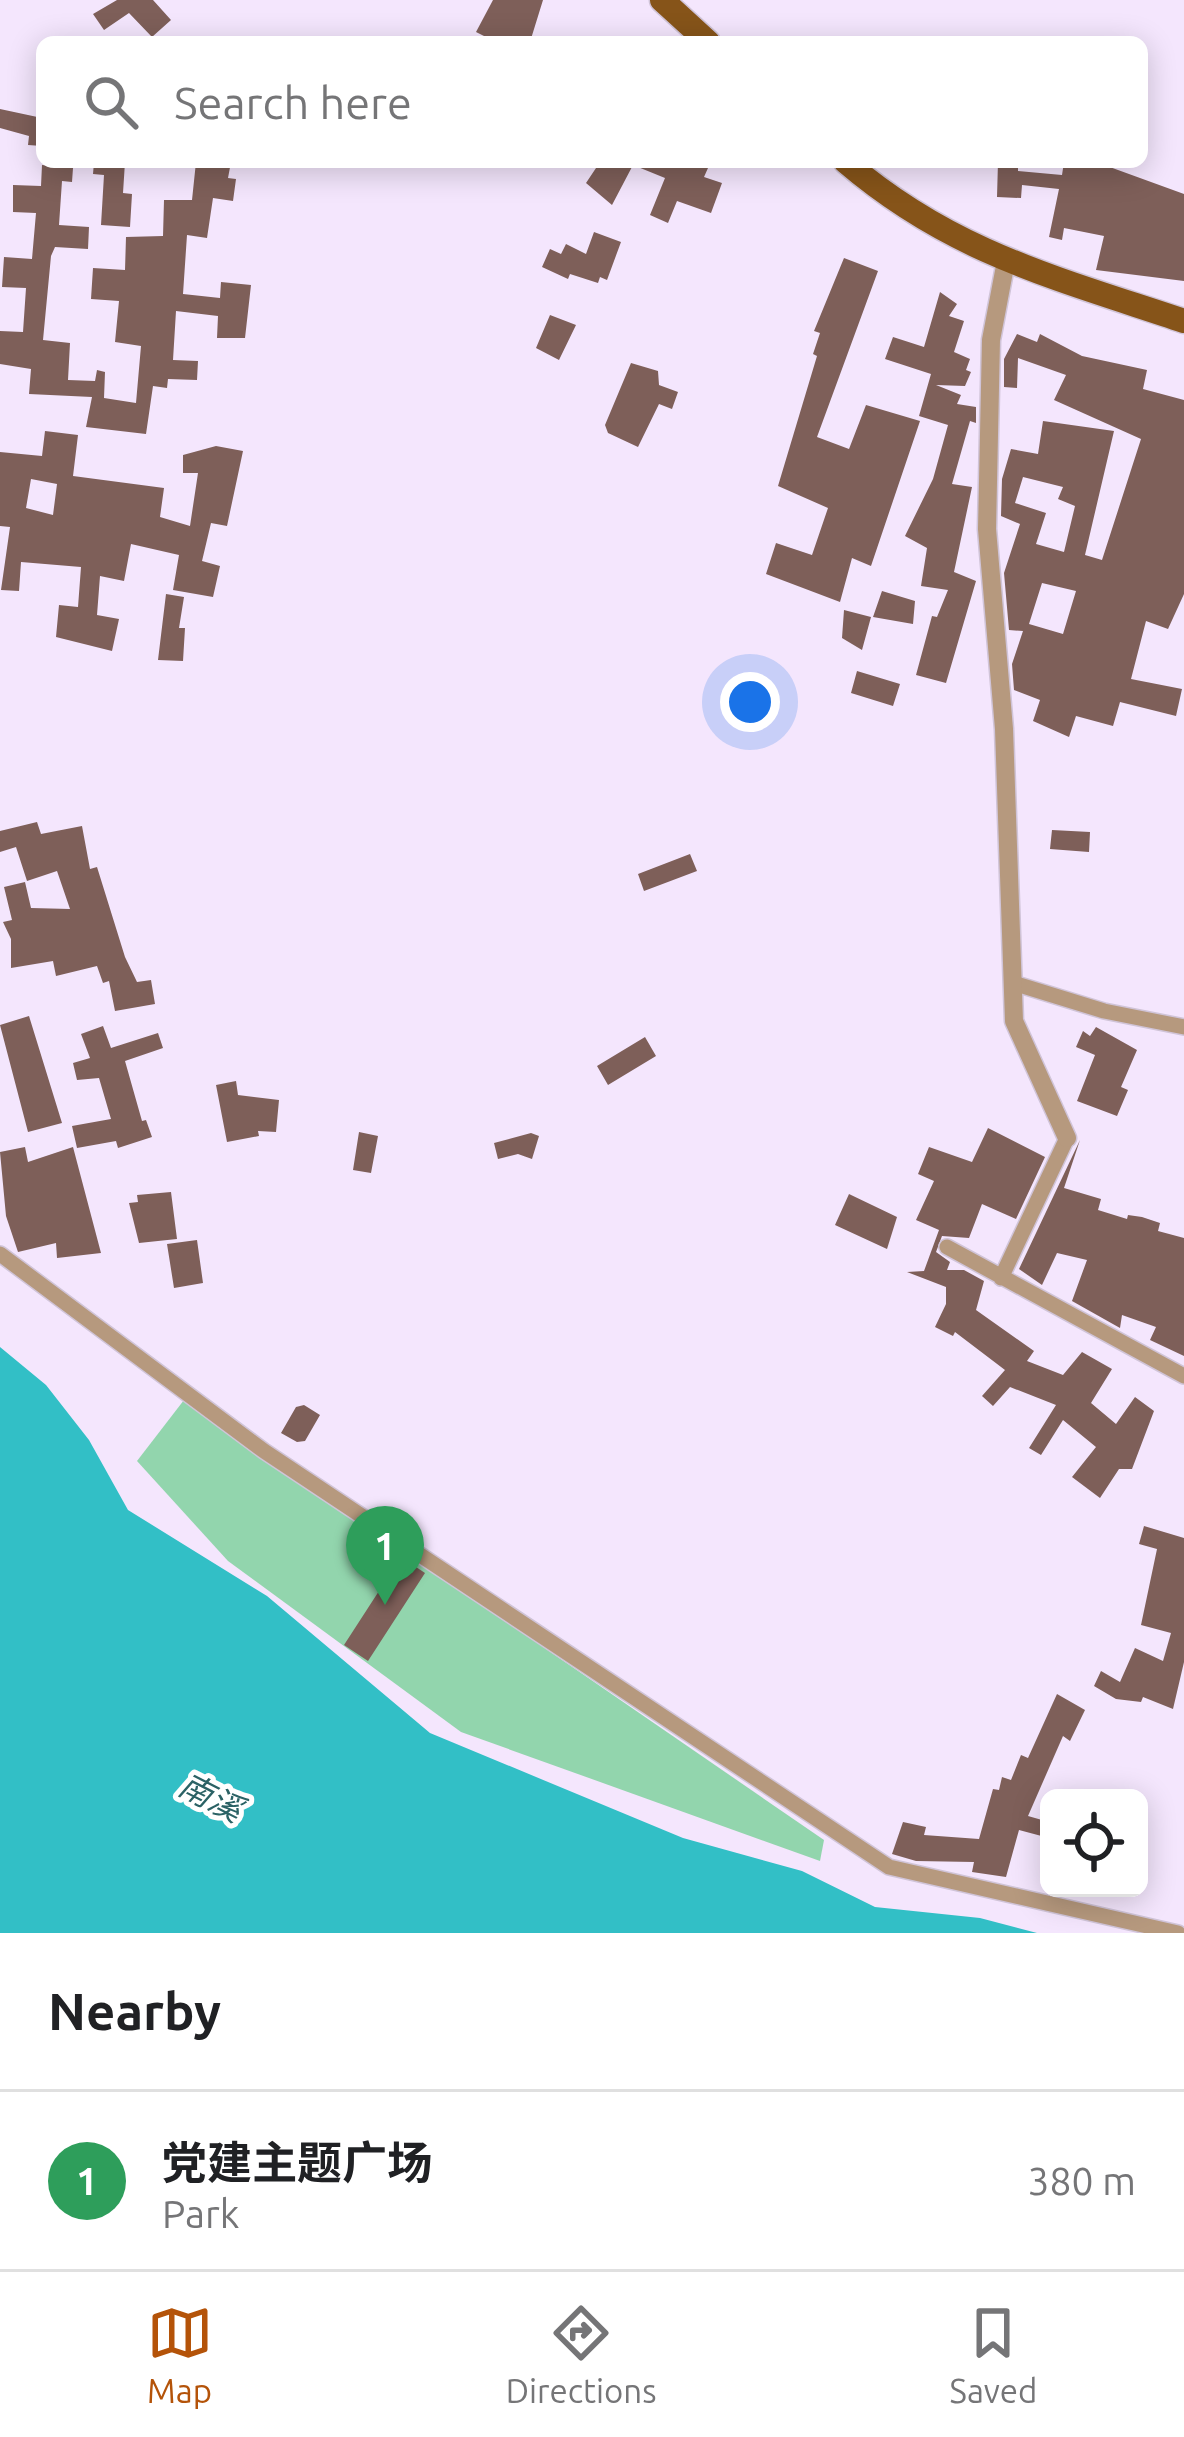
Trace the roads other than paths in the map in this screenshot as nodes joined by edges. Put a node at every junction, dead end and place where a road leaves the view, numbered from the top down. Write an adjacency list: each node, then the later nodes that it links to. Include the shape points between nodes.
1 (662, 0): 2 (main road)
2 (701, 36)
3 (853, 168): 4 (main road, via 896,205)
4 (1006, 261): 5 (main road); 6 (street, via 991,340 987,529)
5 (1184, 320)
6 (1013, 983): 7 (street); 8 (street, via 1014,1021)
7 (1184, 1027)
8 (1067, 1138): 11 (street)
9 (947, 1247): 11 (street)
10 (0, 1253): 13 (street, via 264,1451 889,1867)
11 (1001, 1278): 12 (street)
12 (1184, 1376)
13 (1178, 1933)

